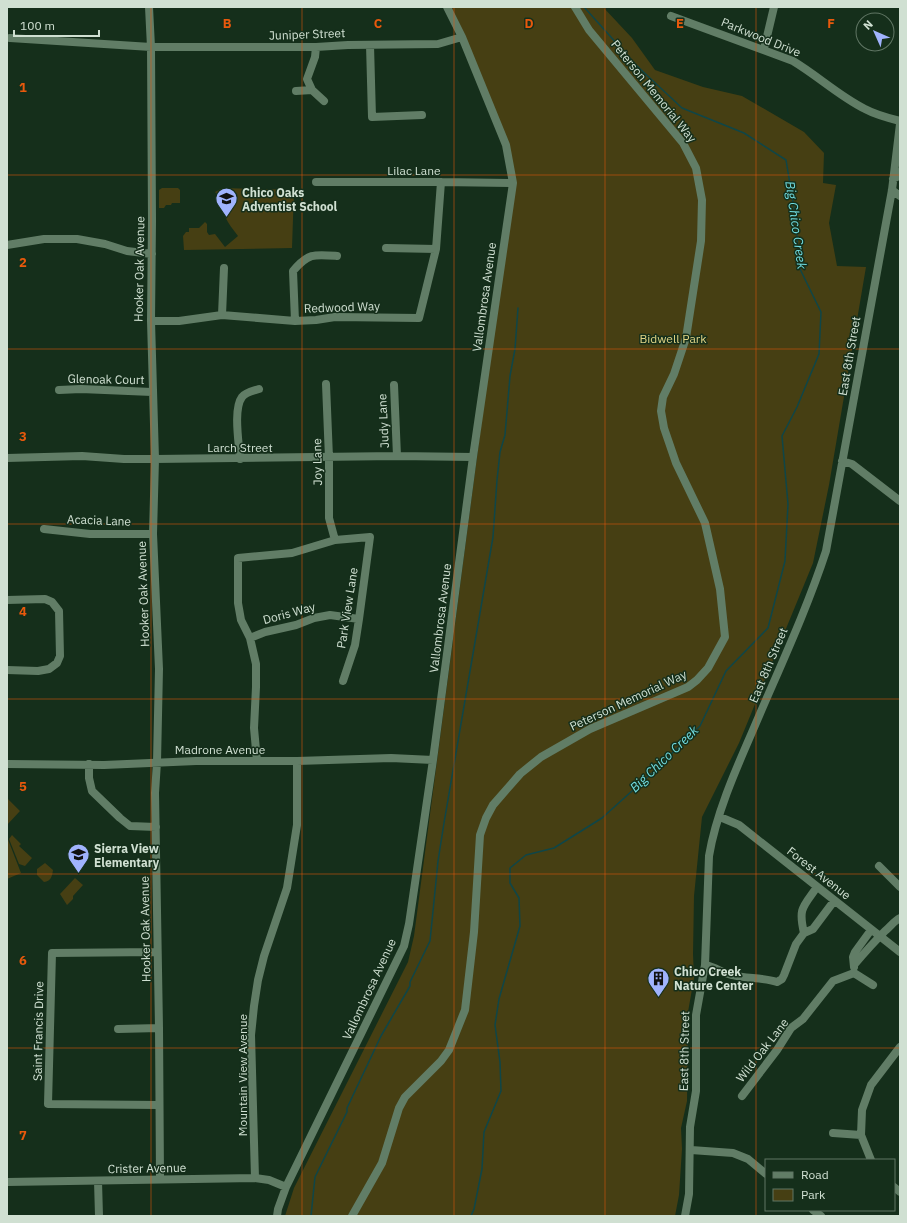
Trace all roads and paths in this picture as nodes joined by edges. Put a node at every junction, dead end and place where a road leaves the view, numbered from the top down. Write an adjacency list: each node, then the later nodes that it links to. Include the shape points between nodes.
1 (149, 7): 9 (street, Hooker Oak Avenue)
2 (447, 7): 6 (street, Vallombrosa Avenue)
3 (575, 7): 92 (street, Peterson Memorial Way, via 589,30 683,143 696,168 702,200 701,242 686,338 663,397 661,411 676,463 705,523 720,588 725,637 708,668 688,687 590,729 541,757 520,774 493,805 480,835 474,932 465,1010 449,1050 405,1097 399,1108 382,1163)
4 (774, 7): 11 (street)
5 (672, 16): 11 (street, Parkwood Drive)
6 (462, 37): 8 (street, Juniper Street, via 438,44); 21 (street, Vallombrosa Avenue, via 506,145)
7 (10, 38): 9 (street, Juniper Street)
8 (370, 45): 10 (street, Juniper Street); 15 (street, via 372,117)
9 (151, 47): 10 (street, Juniper Street); 27 (street, Hooker Oak Avenue)
10 (316, 47): 12 (street, via 307,79)
11 (764, 49): 16 (street, Parkwood Drive, via 799,64 865,110)
12 (312, 90): 13 (street); 14 (street)
13 (296, 91)
14 (324, 101)
15 (422, 115)
16 (900, 122): 18 (street, East 8th Street)
17 (900, 172): 18 (street)
18 (893, 180): 22 (street, East 8th Street)
19 (316, 182): 20 (street, Lilac Lane)
20 (441, 182): 21 (street, Lilac Lane); 26 (street, Redwood Way)
21 (513, 183): 39 (street, Vallombrosa Avenue)
22 (892, 190): 23 (street); 44 (street, East 8th Street)
23 (900, 196)
24 (7, 245): 27 (street, via 77,239)
25 (386, 248): 26 (street)
26 (436, 249): 32 (street, Redwood Way, via 419,318 335,317)
27 (152, 254): 31 (street, Hooker Oak Avenue)
28 (337, 256): 32 (street, via 315,254 302,260 293,271)
29 (224, 268): 30 (street)
30 (222, 315): 31 (street, Redwood Way, via 179,321); 32 (street, Redwood Way)
31 (151, 321): 37 (street, Hooker Oak Avenue)
32 (295, 321)
33 (326, 384): 41 (street, Joy Lane)
34 (394, 385): 38 (street, Judy Lane)
35 (259, 389): 43 (street, via 243,395 239,402 237,415)
36 (59, 390): 37 (street, Glenoak Court)
37 (152, 392): 42 (street, Hooker Oak Avenue)
38 (397, 456): 39 (street, Larch Street); 41 (street, Larch Street)
39 (473, 457): 54 (street, Vallombrosa Avenue)
40 (7, 458): 42 (street, Larch Street, via 82,456)
41 (329, 458): 43 (street, Larch Street); 48 (street, Joy Lane, via 329,518)
42 (154, 459): 43 (street, Larch Street); 47 (street, Hooker Oak Avenue)
43 (240, 459)
44 (842, 461): 45 (street, via 852,464); 60 (street, East 8th Street, via 826,551 818,576 736,769)
45 (900, 501)
46 (44, 529): 47 (street, Acacia Lane, via 90,534)
47 (153, 534): 57 (street, Hooker Oak Avenue, via 159,669)
48 (335, 540): 50 (street, Park View Lane, via 370,537); 51 (street, via 292,553 238,558 238,603 241,620)
49 (7, 600): 52 (street, via 45,599 56,607 59,611 60,656 57,664 49,669)
50 (360, 619): 51 (street, Doris Way, via 330,616 314,618); 53 (street, Park View Lane, via 355,645)
51 (250, 638): 55 (street, via 256,664 254,728)
52 (7, 670)
53 (343, 681)
54 (434, 760): 56 (street, Madrone Avenue, via 392,758); 89 (street, Vallombrosa Avenue, via 404,946)
55 (257, 761): 56 (street, Madrone Avenue); 57 (street, Madrone Avenue)
56 (297, 761): 85 (street, Mountain View Avenue, via 297,825 287,888 258,980 251,1034)
57 (157, 762): 59 (street, Madrone Avenue); 61 (street, Hooker Oak Avenue)
58 (7, 764): 59 (street, Madrone Avenue)
59 (89, 764): 61 (street, via 92,791 120,818 130,826)
60 (720, 817): 63 (street, Forest Avenue, via 739,825); 72 (street, East 8th Street, via 709,856)
61 (156, 827): 70 (street, Hooker Oak Avenue)
62 (879, 866): 64 (street)
63 (817, 887): 65 (street, Forest Avenue); 68 (street, via 800,912)
64 (900, 887)
65 (834, 901): 67 (street, Forest Avenue); 68 (street, via 813,929)
66 (900, 918): 69 (street, Wild Oak Lane)
67 (872, 930): 69 (street, Forest Avenue); 73 (street, via 855,952)
68 (804, 933): 72 (street, via 794,947 782,979 777,982 733,976)
69 (879, 936): 71 (street, Forest Avenue); 73 (street, Wild Oak Lane)
70 (157, 952): 75 (street, Hooker Oak Avenue); 79 (street, Saint Francis Drive, via 52,953 48,1104)
71 (900, 952)
72 (705, 965): 82 (street, East 8th Street, via 696,1015 696,1091 690,1127)
73 (854, 969): 74 (street); 78 (street, Wild Oak Lane, via 833,981 803,1019 792,1028)
74 (873, 985)
75 (159, 1028): 76 (street); 79 (street, Hooker Oak Avenue)
76 (118, 1029)
77 (900, 1047): 81 (street, via 871,1085 862,1110)
78 (742, 1096)
79 (159, 1105): 86 (street, Hooker Oak Avenue)
80 (833, 1133): 81 (street)
81 (861, 1135): 83 (street)
82 (690, 1150): 84 (street, via 733,1153 748,1159); 93 (street, East 8th Street, via 690,1194)
83 (871, 1159)
84 (765, 1173)
85 (255, 1178): 86 (street, Crister Avenue); 89 (street, Crister Avenue)
86 (160, 1179): 87 (street, Crister Avenue)
87 (98, 1181): 88 (street, Crister Avenue); 90 (street)
88 (7, 1182)
89 (286, 1187): 91 (street, Vallombrosa Avenue)
90 (99, 1216)
91 (277, 1216)
92 (352, 1216)
93 (685, 1216)

